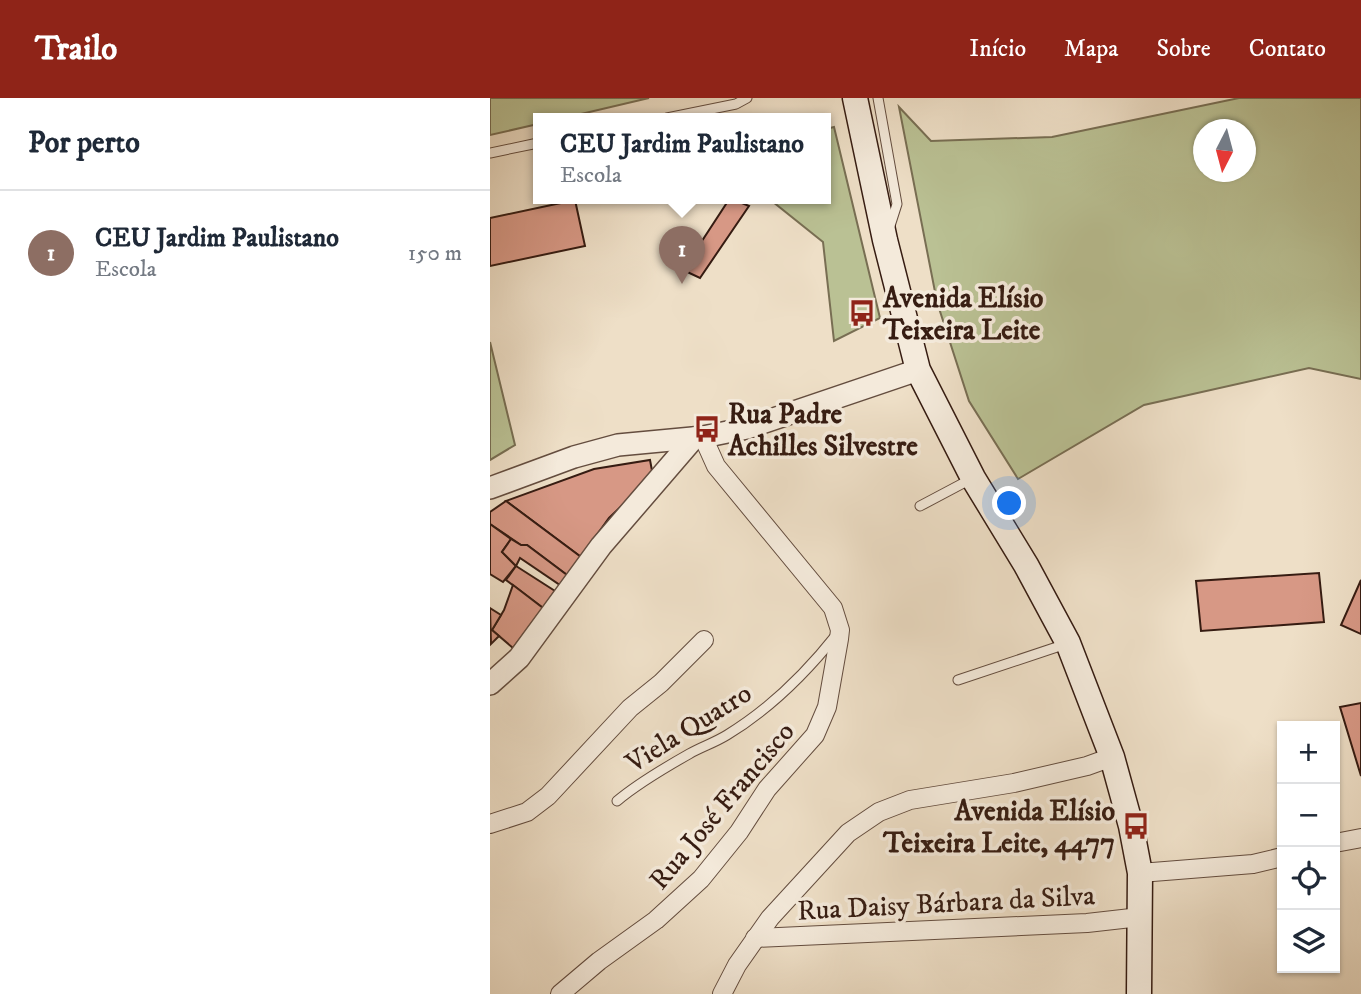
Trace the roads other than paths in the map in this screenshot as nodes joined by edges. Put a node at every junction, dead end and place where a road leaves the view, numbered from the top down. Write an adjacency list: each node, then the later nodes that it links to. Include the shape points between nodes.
1 (747, 98): 4 (lane)
2 (855, 98): 7 (main road)
3 (878, 98): 7 (lane, via 897,204)
4 (692, 113)
5 (533, 144): 6 (lane)
6 (490, 153)
7 (885, 240): 8 (main road)
8 (918, 370): 9 (street, via 747,428); 10 (main road)
9 (699, 437): 11 (street, via 618,445); 13 (street, via 716,466 826,597); 17 (street, via 601,546 519,658)
10 (973, 478): 12 (lane); 15 (main road)
11 (490, 488)
12 (920, 506)
13 (840, 630): 19 (lane, Viela Quatro, via 792,683 752,717); 27 (street, Rua José Francisco, via 827,707 815,736 767,789 701,879)
14 (704, 640): 20 (street, via 630,708 548,796 527,812)
15 (1068, 643): 16 (lane); 18 (main road)
16 (958, 680)
17 (490, 684)
18 (1112, 757): 24 (main road); 26 (street, via 1014,783 910,800 879,812 837,844)
19 (617, 801)
20 (490, 824)
21 (1361, 838): 22 (street)
22 (1340, 842)
23 (1277, 858): 24 (street)
24 (1140, 873): 25 (main road)
25 (1140, 917): 26 (street, Rua Daisy Bárbara da Silva); 29 (main road)
26 (755, 938): 28 (street)
27 (560, 994)
28 (722, 994)
29 (1139, 994)

